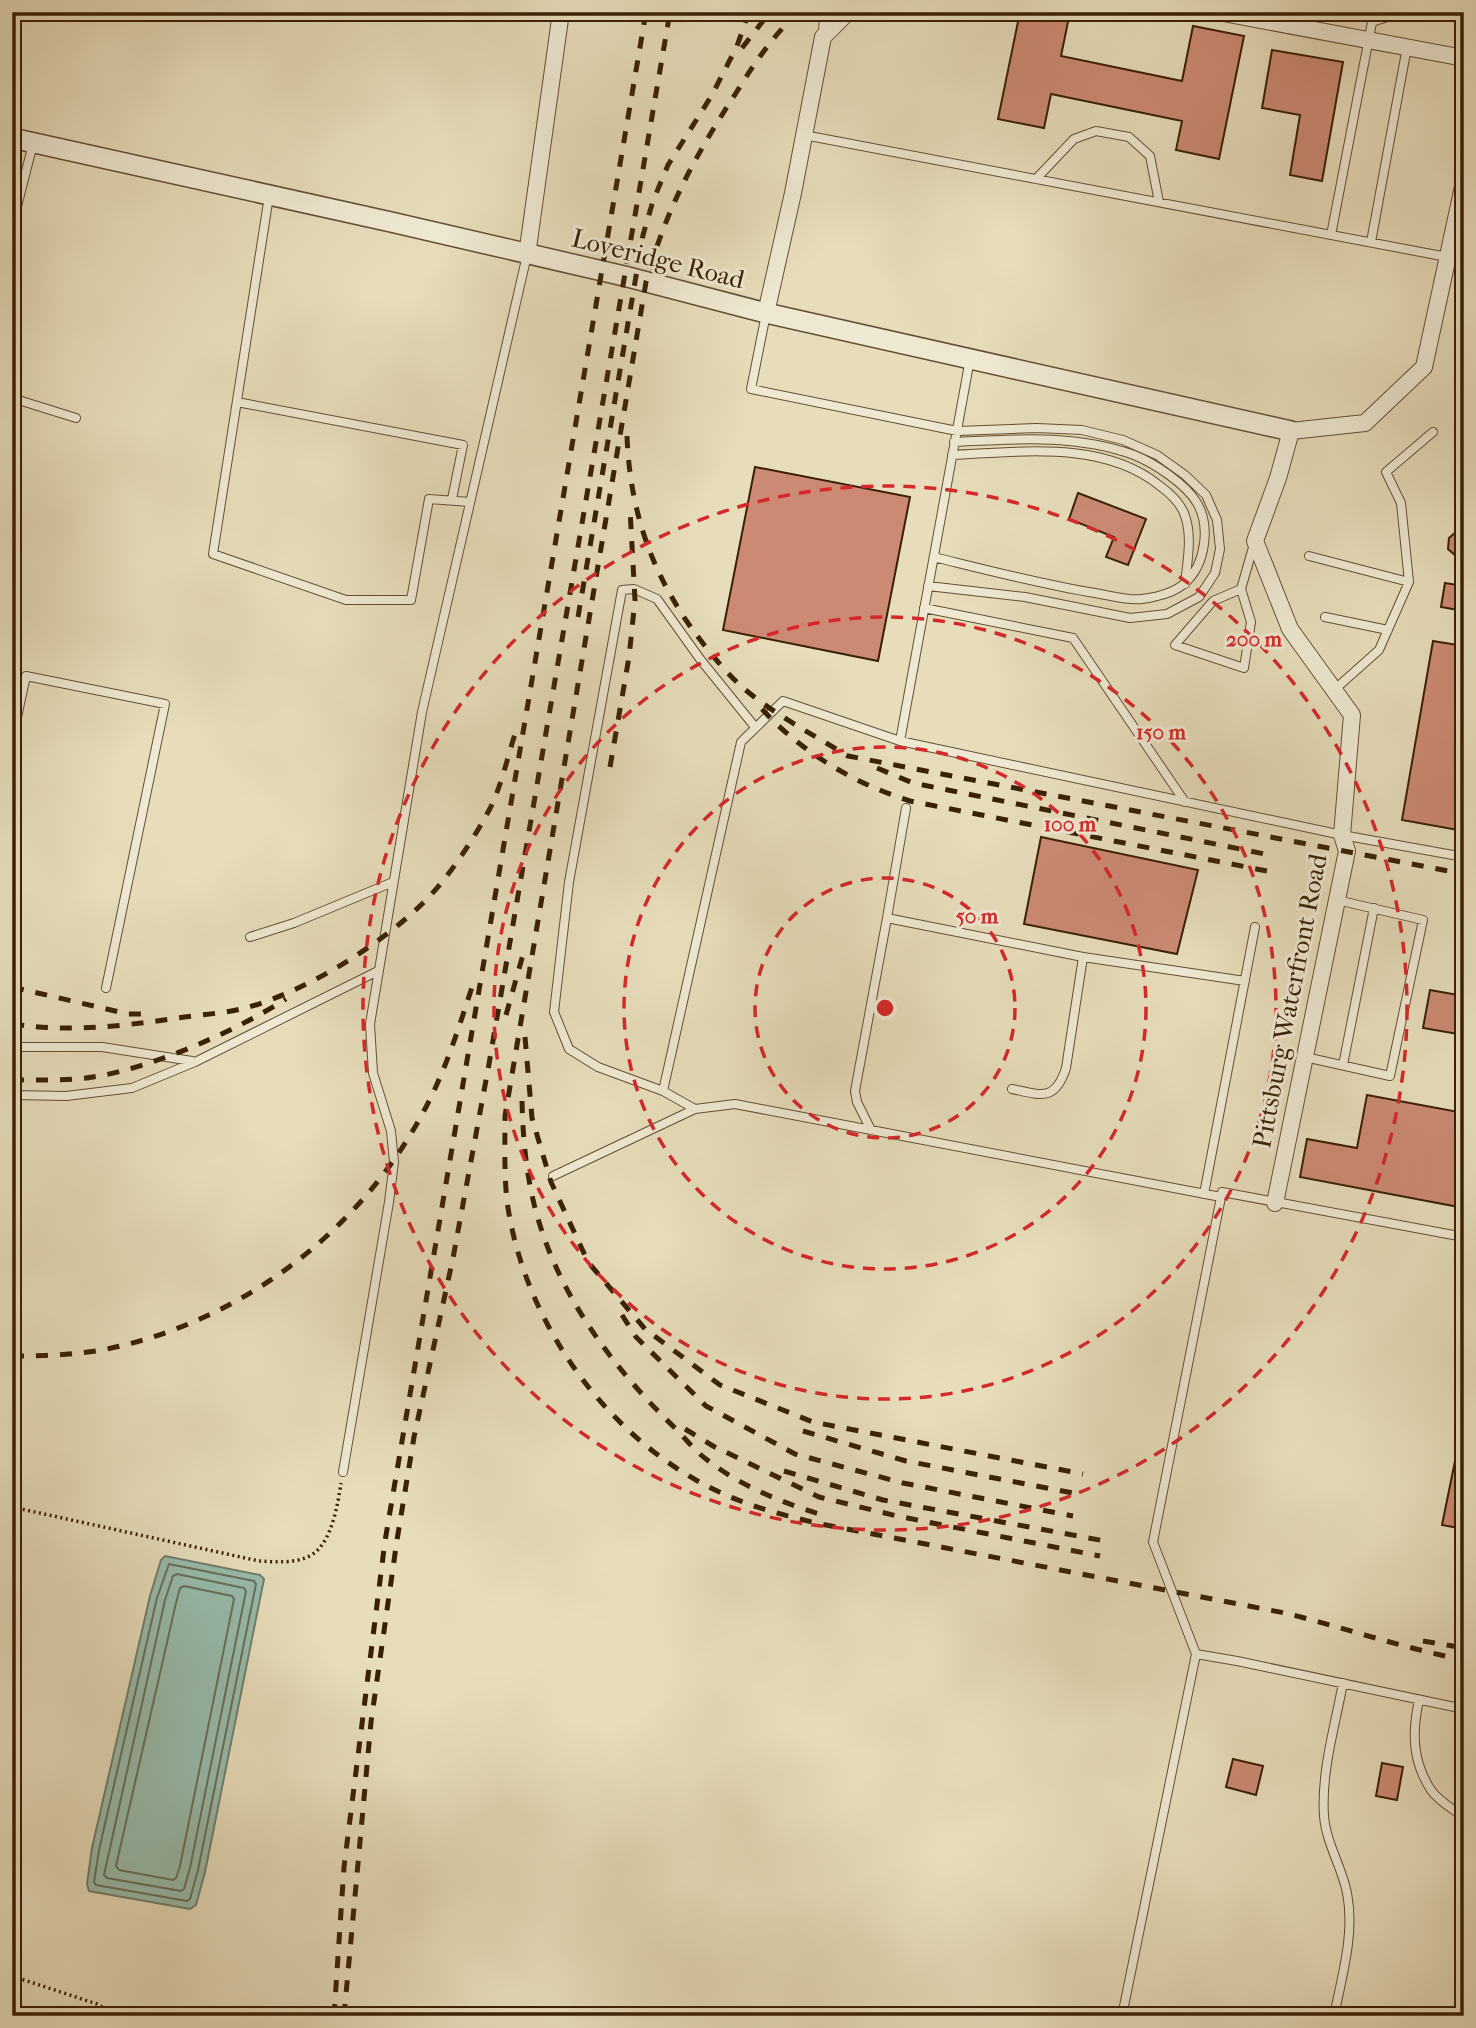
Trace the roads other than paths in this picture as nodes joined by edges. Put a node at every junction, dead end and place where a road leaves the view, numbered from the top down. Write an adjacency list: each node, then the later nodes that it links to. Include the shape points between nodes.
1 (561, 12): 24 (street)
2 (824, 12): 9 (lane)
3 (848, 12): 9 (street)
4 (1218, 12): 7 (street)
5 (1374, 12): 8 (lane)
6 (1403, 12): 8 (lane)
7 (1240, 14): 10 (street)
8 (1373, 22): 10 (lane)
9 (822, 37): 13 (street)
10 (1369, 40): 11 (street); 22 (lane)
11 (1407, 47): 12 (street); 23 (lane)
12 (1464, 58)
13 (804, 135): 16 (lane); 26 (street)
14 (12, 138): 15 (street, Loveridge Road)
15 (33, 142): 18 (street, Loveridge Road); 21 (lane)
16 (1036, 179): 19 (lane); 19 (lane, via 1074,139 1096,131 1129,137 1150,156)
17 (1464, 183): 20 (street)
18 (269, 196): 24 (street, Loveridge Road); 29 (lane)
19 (1159, 202): 22 (lane)
20 (1460, 218): 25 (street)
21 (12, 226)
22 (1331, 235): 23 (lane)
23 (1371, 242): 25 (lane)
24 (527, 255): 26 (street, Loveridge Road); 37 (lane)
25 (1449, 257): 31 (street, via 1424,367 1365,422)
26 (766, 313): 27 (street, Loveridge Road); 32 (lane, via 751,388)
27 (970, 359): 31 (street, Loveridge Road); 32 (lane)
28 (12, 398): 30 (lane)
29 (237, 402): 36 (lane, via 463,445); 36 (lane, via 213,554 346,600 411,600 429,499)
30 (76, 418)
31 (1291, 430): 38 (street)
32 (957, 431): 34 (lane); 43 (lane, via 1082,430 1157,455 1206,495 1217,520 1220,549 1215,573 1199,597 1167,614 1130,618 1025,597)
33 (1433, 432): 41 (lane, via 1386,472 1401,503)
34 (954, 442): 35 (lane); 42 (lane, via 1063,440 1103,446 1160,468 1197,503 1204,527 1205,547)
35 (952, 455): 39 (lane); 42 (lane, via 1069,453 1108,458 1146,474 1174,497 1186,518)
36 (452, 499): 37 (lane)
37 (470, 502): 56 (lane, via 422,712)
38 (1255, 541): 44 (lane); 48 (street, Pittsburg Waterfront Road, via 1290,629)
39 (934, 556): 42 (lane, via 1049,585 1139,600 1166,595); 43 (lane)
40 (1309, 556): 41 (lane)
41 (1409, 582): 47 (lane)
42 (1185, 584)
43 (928, 586): 45 (lane)
44 (1241, 589): 44 (lane, via 1251,622 1244,668 1175,645 1213,601)
45 (924, 608): 51 (lane); 52 (lane, via 1073,639)
46 (1325, 617): 47 (lane)
47 (1388, 631): 48 (lane, via 1379,650)
48 (1334, 690): 54 (street, Pittsburg Waterfront Road, via 1352,715)
49 (755, 727): 51 (lane, via 783,701); 71 (lane, via 741,742); 71 (lane, via 657,599 634,589 622,590 569,882 554,1012 569,1049 598,1067)
50 (12, 740): 65 (lane, via 26,676 165,704)
51 (900, 741): 52 (lane)
52 (1185, 802): 54 (lane)
53 (906, 808): 59 (lane)
54 (1342, 835): 55 (lane); 57 (street, Pittsburg Waterfront Road, via 1347,851)
55 (1464, 857)
56 (393, 882): 61 (lane); 63 (lane)
57 (1337, 900): 58 (lane); 67 (street, Pittsburg Waterfront Road)
58 (1374, 908): 69 (lane); 69 (lane, via 1423,920 1390,1076)
59 (887, 918): 62 (lane); 74 (lane, via 856,1091)
60 (1255, 927): 64 (lane)
61 (250, 937)
62 (1083, 957): 64 (lane); 70 (lane, via 1061,1084 1041,1094)
63 (378, 971): 68 (lane); 80 (lane, via 370,1024 373,1073 391,1131 394,1162)
64 (1245, 981): 76 (lane)
65 (106, 988)
66 (12, 1047): 68 (lane, via 102,1047)
67 (1305, 1057): 69 (lane); 78 (street, Pittsburg Waterfront Road)
68 (195, 1062): 72 (lane, via 132,1088 66,1096)
69 (1343, 1065)
70 (1012, 1089)
71 (663, 1091): 73 (lane)
72 (12, 1095)
73 (695, 1109): 74 (lane, via 735,1104); 75 (lane)
74 (871, 1130): 76 (lane)
75 (553, 1176)
76 (1204, 1194): 77 (lane)
77 (1221, 1197): 78 (lane, via 1222,1192); 81 (lane, via 1153,1542)
78 (1276, 1203): 79 (lane)
79 (1464, 1237)
80 (342, 1472)
81 (1196, 1654): 82 (lane); 86 (lane)
82 (1343, 1683): 83 (lane); 87 (lane, via 1326,1773 1324,1817 1348,1893 1350,1931)
83 (1419, 1700): 84 (lane); 85 (lane, via 1413,1729 1417,1758 1431,1791)
84 (1464, 1709)
85 (1464, 1818)
86 (1122, 2016)
87 (1334, 2016)

